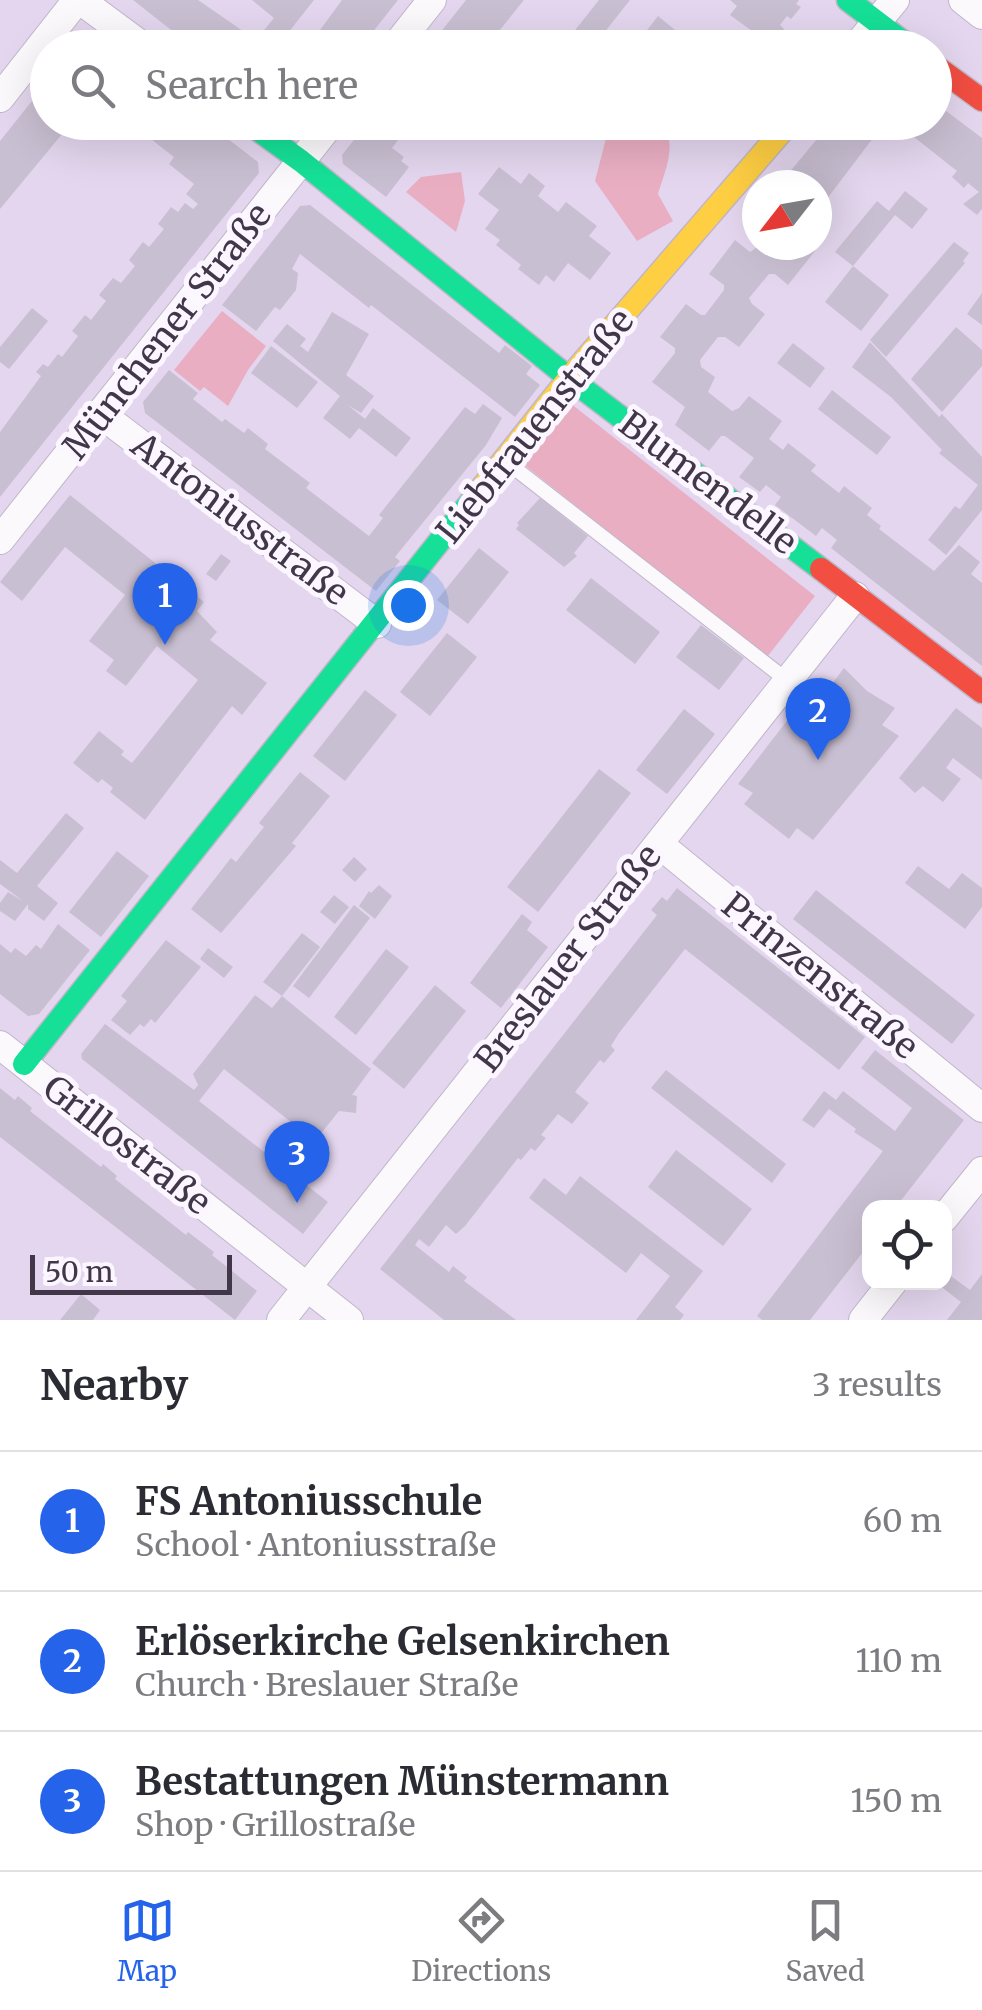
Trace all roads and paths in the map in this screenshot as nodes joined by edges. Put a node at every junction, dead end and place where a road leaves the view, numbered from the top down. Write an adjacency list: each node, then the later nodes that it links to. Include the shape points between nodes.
1 (78, 0): 7 (street); 8 (street)
2 (432, 0): 9 (street)
3 (848, 0): 5 (street)
4 (963, 0): 6 (street)
5 (886, 11)
6 (982, 15)
7 (54, 30)
8 (120, 30)
9 (408, 30)
10 (30, 60): 12 (street)
11 (952, 78): 13 (street)
12 (0, 98)
13 (982, 100)
14 (272, 140): 17 (street, Blumendelle)
15 (318, 140): 17 (street, Münchener Straße)
16 (775, 140): 18 (street, Liebfrauenstraße)
17 (301, 162): 18 (street, Blumendelle); 19 (street, Münchener Straße)
18 (570, 378): 20 (street, Liebfrauenstraße); 22 (street, Blumendelle)
19 (102, 415): 21 (street, Münchener Straße); 23 (street, Antoniusstraße)
20 (505, 460): 23 (street, Liebfrauenstraße); 24 (lane)
21 (0, 540)
22 (855, 596): 24 (street, Breslauer Straße); 25 (street, Blumendelle)
23 (377, 624): 28 (street, Liebfrauenstraße)
24 (788, 681): 26 (street, Breslauer Straße)
25 (982, 692)
26 (659, 844): 29 (street, Prinzenstraße); 32 (street, Breslauer Straße)
27 (0, 1045): 28 (street, Grillostraße)
28 (24, 1064): 32 (street, Grillostraße)
29 (982, 1108)
30 (982, 1171): 31 (street)
31 (952, 1208)
32 (308, 1287): 34 (street, Breslauer Straße); 35 (street, Grillostraße)
33 (887, 1290): 36 (street)
34 (282, 1320)
35 (349, 1320)
36 (863, 1320)

